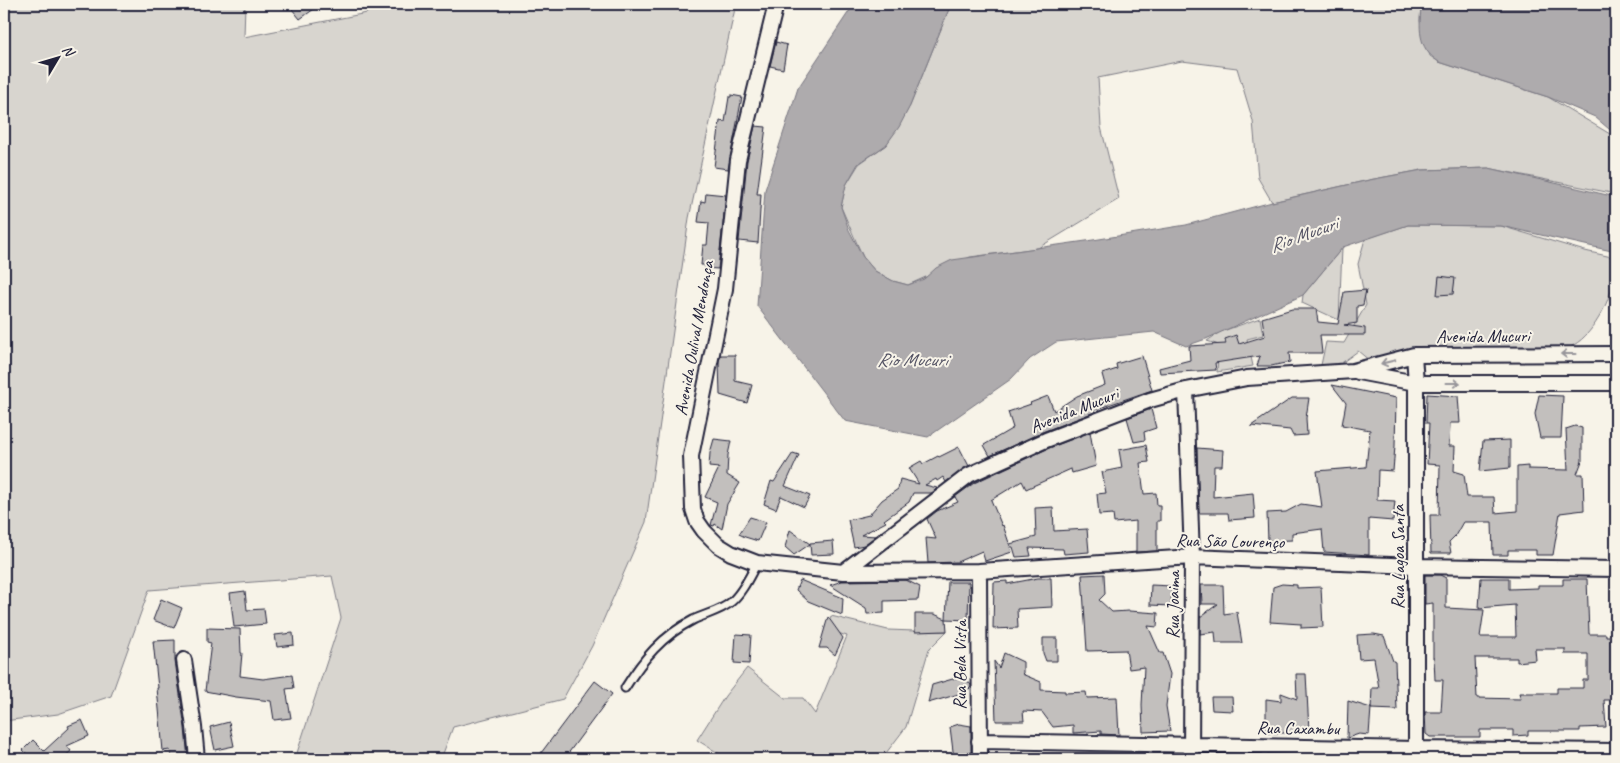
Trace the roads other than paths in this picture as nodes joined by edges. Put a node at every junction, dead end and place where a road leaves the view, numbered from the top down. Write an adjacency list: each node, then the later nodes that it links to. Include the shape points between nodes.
1 (776, 4): 9 (street, Avenida Oulival Mendonça, via 738,160 725,289 691,456 693,509 697,521 718,546)
2 (1616, 354): 3 (street, Avenida Mucuri, one-way to 3)
3 (1414, 355): 4 (street, Avenida Mucuri, one-way to 4); 5 (street, Rua Lagoa Santa)
4 (1353, 371): 5 (street, Avenida Mucuri); 7 (street, Avenida Mucuri, via 1246,378)
5 (1416, 383): 6 (street, Avenida Mucuri, one-way to 6); 10 (street, Rua Lagoa Santa)
6 (1616, 383)
7 (1186, 390): 8 (street, Rua Joaima); 13 (street, Avenida Mucuri, via 1150,400 1046,440 969,475)
8 (1192, 557): 10 (street, Rua São Lourenço); 12 (street, Rua São Lourenço); 17 (street, Rua Joaima)
9 (757, 562): 13 (street, Avenida Oulival Mendonça); 15 (lane, via 731,602 688,622 660,642)
10 (1416, 566): 11 (street, Rua São Lourenço); 19 (street, Rua Lagoa Santa)
11 (1616, 569)
12 (979, 571): 13 (street, Rua São Lourenço); 16 (street, Rua Bela Vista)
13 (843, 572)
14 (184, 660): 20 (street)
15 (625, 688)
16 (979, 741): 17 (street, Rua Caxambu); 21 (street, Rua Bela Vista)
17 (1192, 744): 19 (street, Rua Caxambu); 22 (street, Rua Joaima)
18 (1616, 751): 19 (street, Rua Caxambu)
19 (1416, 754)
20 (197, 759)
21 (980, 759)
22 (1191, 759)

